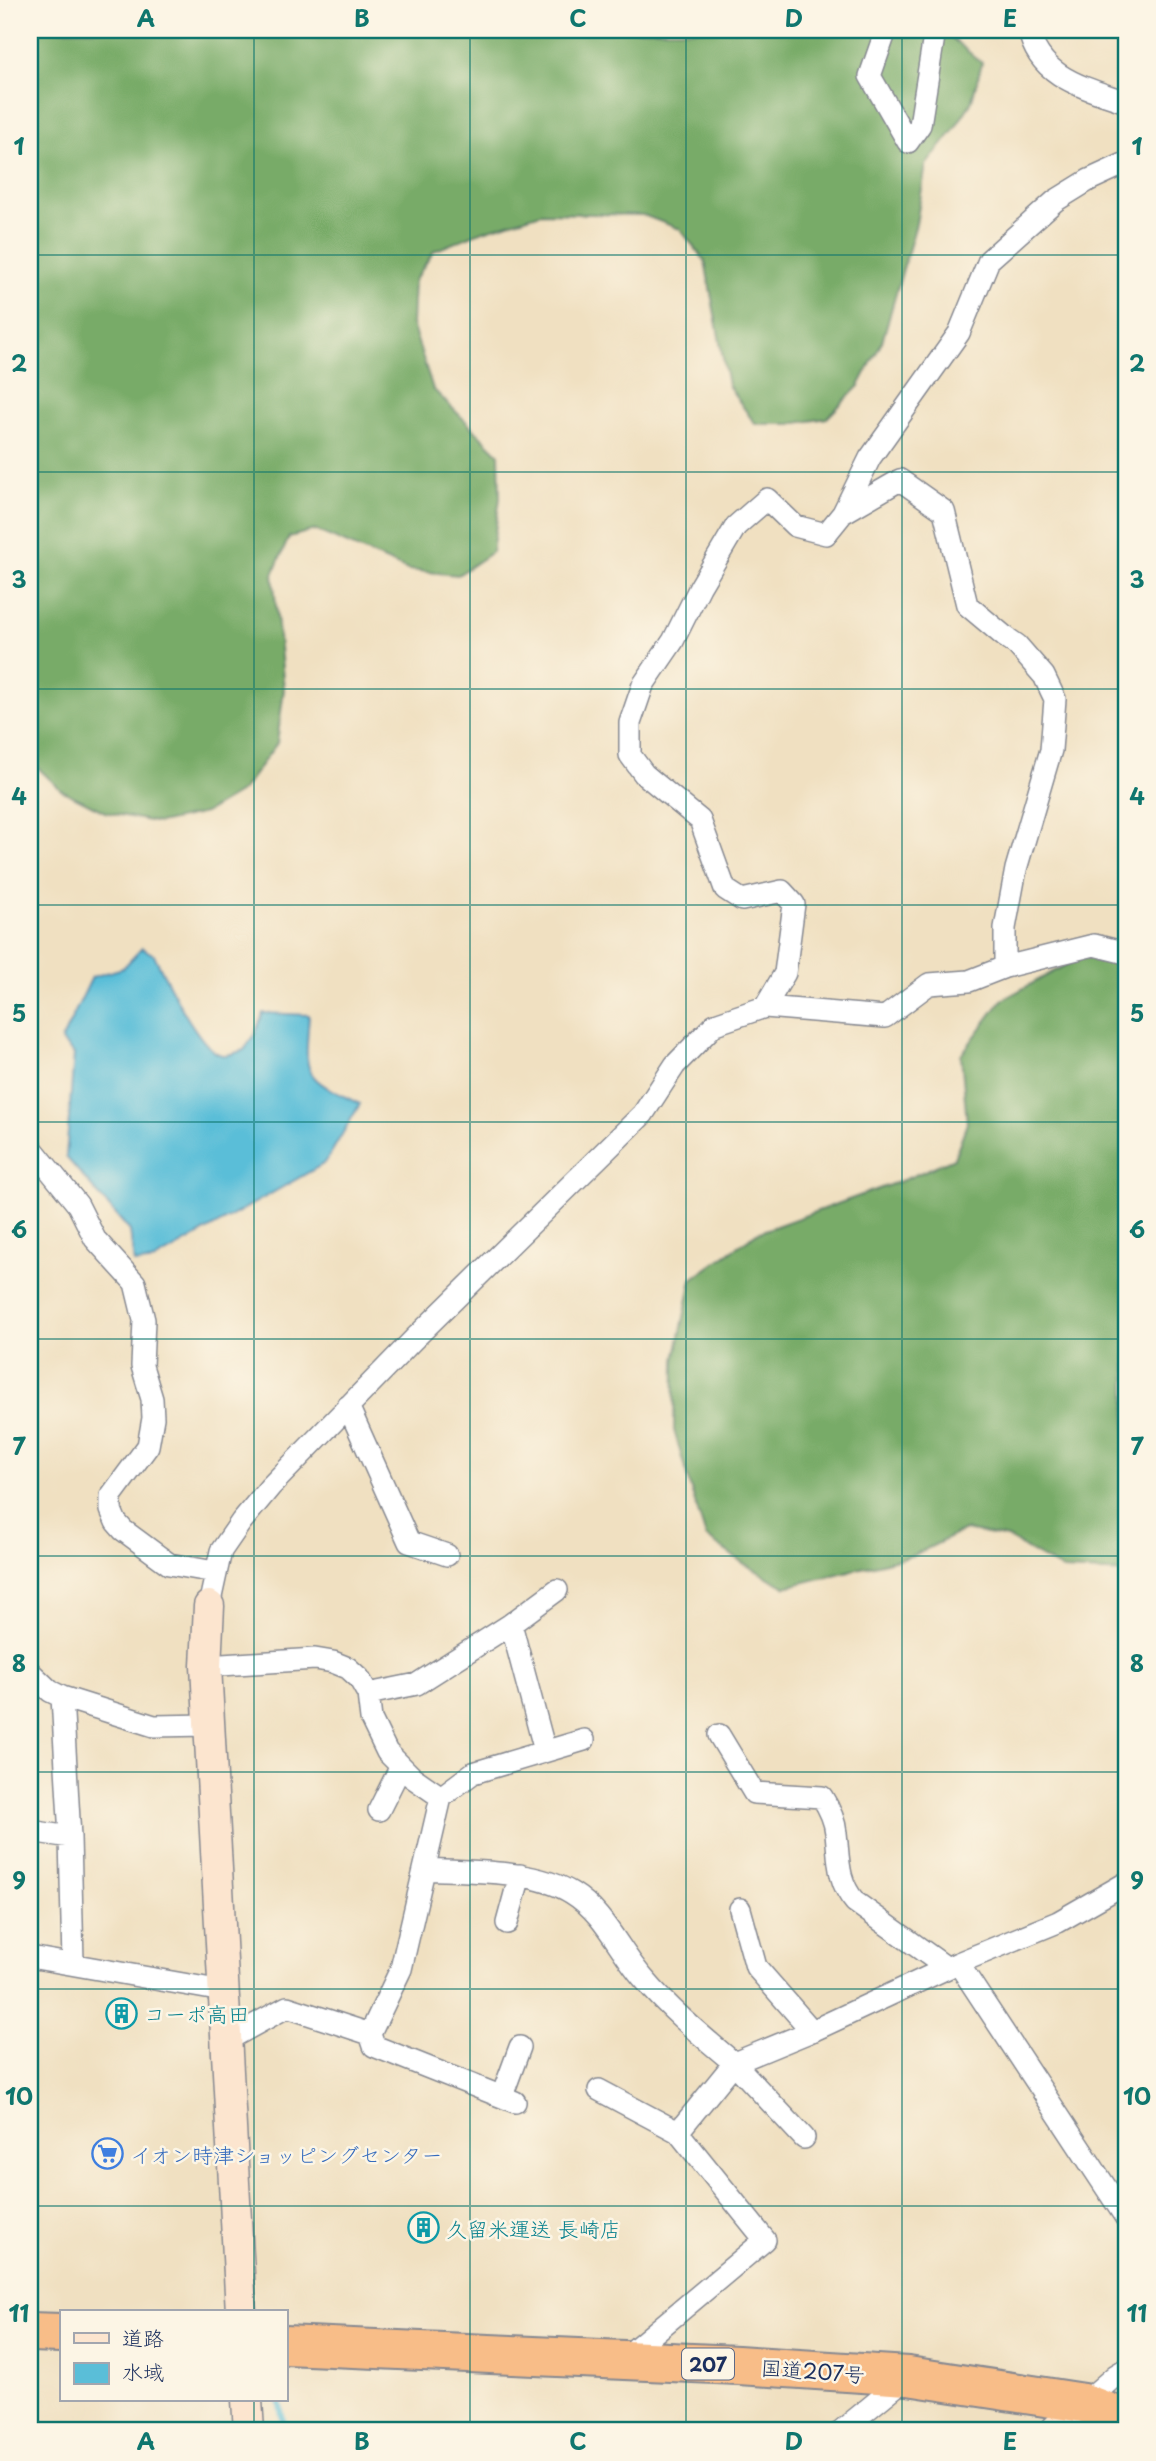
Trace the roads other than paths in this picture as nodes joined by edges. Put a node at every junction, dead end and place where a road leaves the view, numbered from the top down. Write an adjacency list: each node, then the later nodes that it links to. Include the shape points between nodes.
1 (886, 30): 2 (street, via 870,76 908,142 920,125)
2 (935, 30)
3 (1029, 30): 4 (street, via 1032,45 1066,80)
4 (1126, 102)
5 (1126, 163): 6 (street, via 1055,201 989,260 959,333 870,458)
6 (843, 513): 8 (street, via 900,480 944,510 967,605 1017,645 1044,676 1055,699 1051,750 1016,869 1005,928); 9 (street, via 826,534 795,526 767,499 736,526 673,641 643,685 630,723 629,755 644,774 700,820 724,888 742,900 782,891 794,904 785,973)
7 (1126, 953): 8 (street, via 1094,945)
8 (1005, 967): 9 (street, via 969,981 929,984 885,1017)
9 (765, 1007): 11 (street, via 715,1024 675,1065 643,1114)
10 (30, 1146): 13 (street, via 78,1205 95,1239 135,1283 144,1320 142,1366 153,1418 148,1446 111,1496 116,1522 169,1564)
11 (348, 1406): 12 (street, via 409,1542); 13 (street, via 241,1522 221,1551)
12 (447, 1555)
13 (215, 1573): 15 (street)
14 (557, 1590): 16 (street)
15 (209, 1606): 17 (street)
16 (511, 1624): 19 (street, via 417,1684); 24 (street)
17 (206, 1666): 19 (street, via 314,1659 333,1662 359,1678); 21 (street)
18 (30, 1672): 20 (street)
19 (368, 1694): 25 (street, via 379,1739)
20 (62, 1697): 21 (street, via 153,1726); 29 (street)
21 (209, 1725): 38 (street)
22 (719, 1735): 37 (street, via 754,1793 822,1797 836,1831 837,1863 845,1891)
23 (584, 1740): 24 (street)
24 (545, 1751): 26 (street, via 473,1773)
25 (400, 1768): 26 (street); 27 (street)
26 (441, 1797): 30 (street)
27 (379, 1810)
28 (30, 1831): 29 (street)
29 (70, 1837): 36 (street)
30 (425, 1869): 31 (street); 40 (street, via 401,1969)
31 (520, 1875): 34 (street); 43 (street, via 571,1892 596,1912 662,2000)
32 (1126, 1882): 37 (street, via 1058,1922)
33 (740, 1909): 39 (street, via 756,1967)
34 (507, 1923)
35 (30, 1957): 36 (street)
36 (74, 1963): 38 (street)
37 (952, 1966): 39 (street); 47 (street)
38 (223, 1991): 41 (street)
39 (812, 2031): 43 (street)
40 (370, 2034): 41 (street, via 287,2007); 42 (street, via 374,2046 509,2099)
41 (228, 2040): 48 (street)
42 (520, 2047)
43 (734, 2063): 45 (street); 46 (street)
44 (599, 2090): 45 (street)
45 (678, 2132): 52 (street, via 765,2240)
46 (804, 2138)
47 (1126, 2218)
48 (241, 2310)
49 (30, 2332): 50 (highway)
50 (60, 2333)
51 (287, 2345): 52 (highway, 国道207号 / 207)
52 (621, 2361): 54 (highway, 国道207号 / 207)
53 (1126, 2369): 55 (street)
54 (908, 2376): 55 (highway, 国道207号 / 207); 57 (street)
55 (1084, 2403): 56 (highway, 国道207号 / 207); 58 (street)
56 (1126, 2419)
57 (841, 2431)
58 (1055, 2431)

